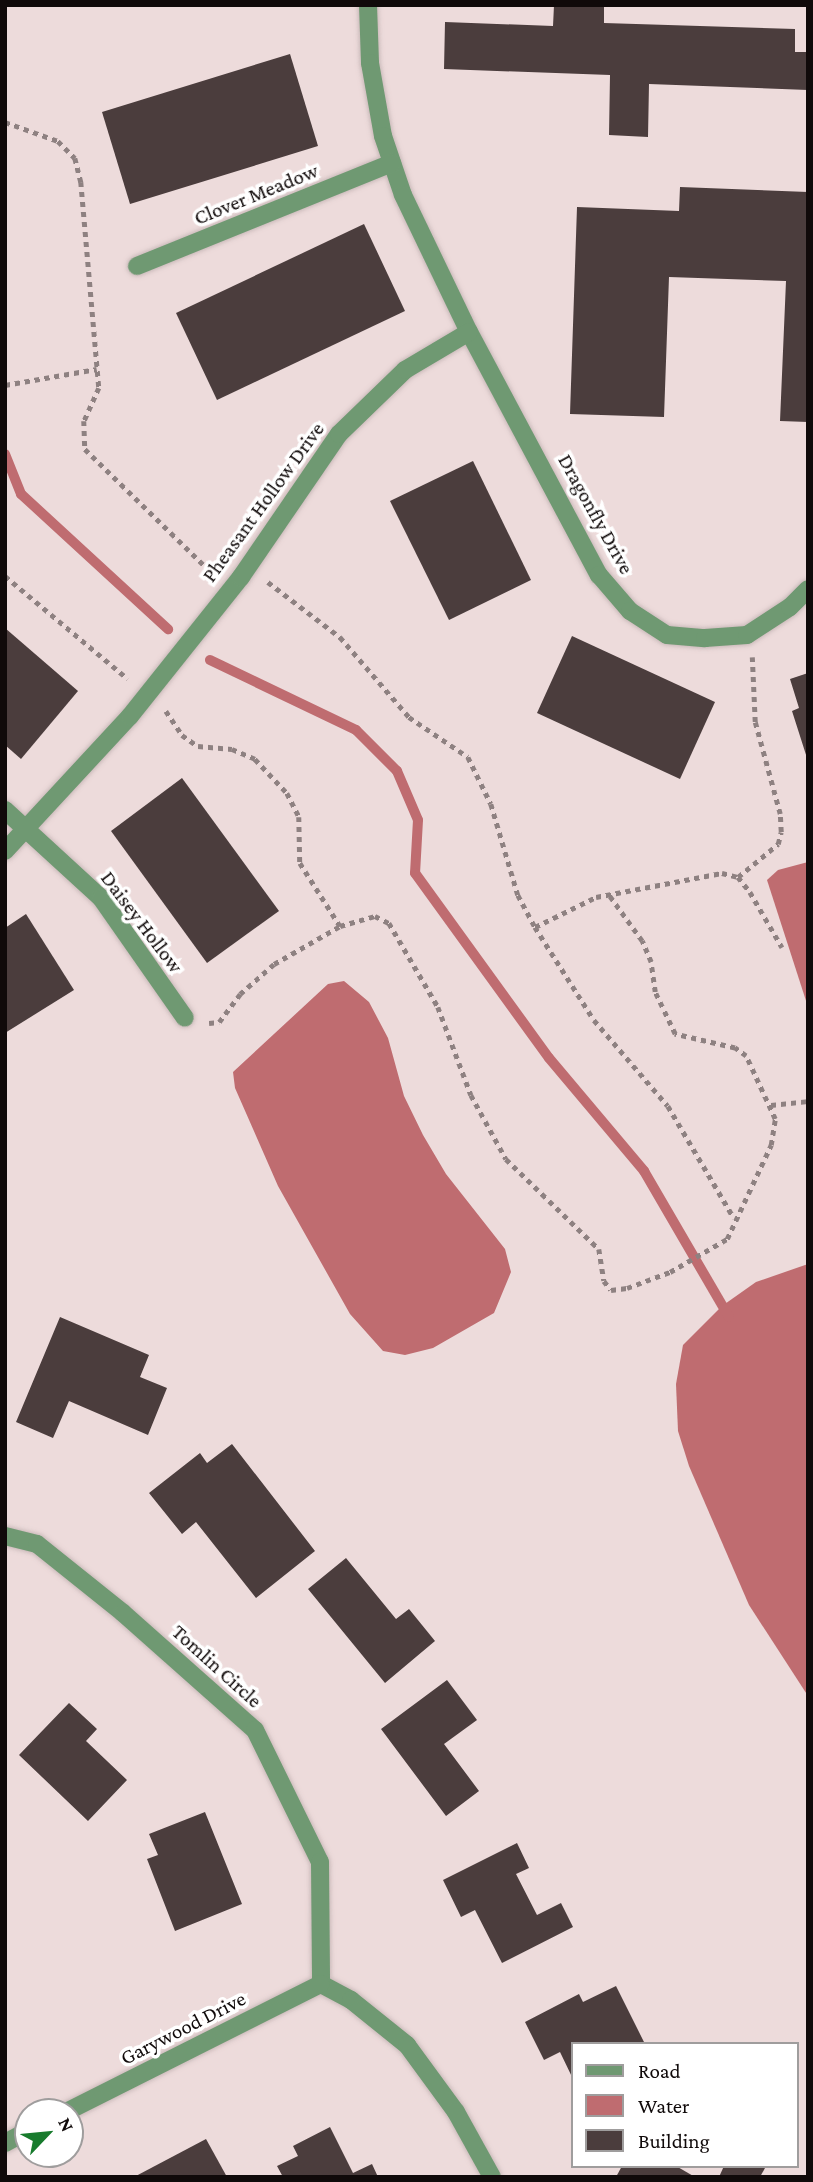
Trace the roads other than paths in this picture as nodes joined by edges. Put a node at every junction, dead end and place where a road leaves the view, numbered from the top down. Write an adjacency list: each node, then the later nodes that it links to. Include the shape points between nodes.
1 (368, 5): 2 (street, via 370,63)
2 (392, 163): 3 (street, Clover Meadow); 4 (street)
3 (137, 266)
4 (469, 332): 5 (street, Dragonfly Drive, via 599,575 630,611 667,635 747,635 790,607); 7 (street, Pheasant Hollow Drive, via 405,370 339,434 240,577 130,716)
5 (808, 589)
6 (5, 810): 7 (street)
7 (29, 829): 8 (street, Pheasant Hollow Drive); 9 (street, Daisey Hollow, via 101,898)
8 (5, 850)
9 (185, 1018)
10 (5, 1536): 11 (street, Tomlin Circle, via 37,1544 255,1730 320,1862)
11 (321, 1984): 12 (street, Garywood Drive); 13 (street, via 351,2000 407,2045 456,2112)
12 (84, 2103)
13 (492, 2177)

